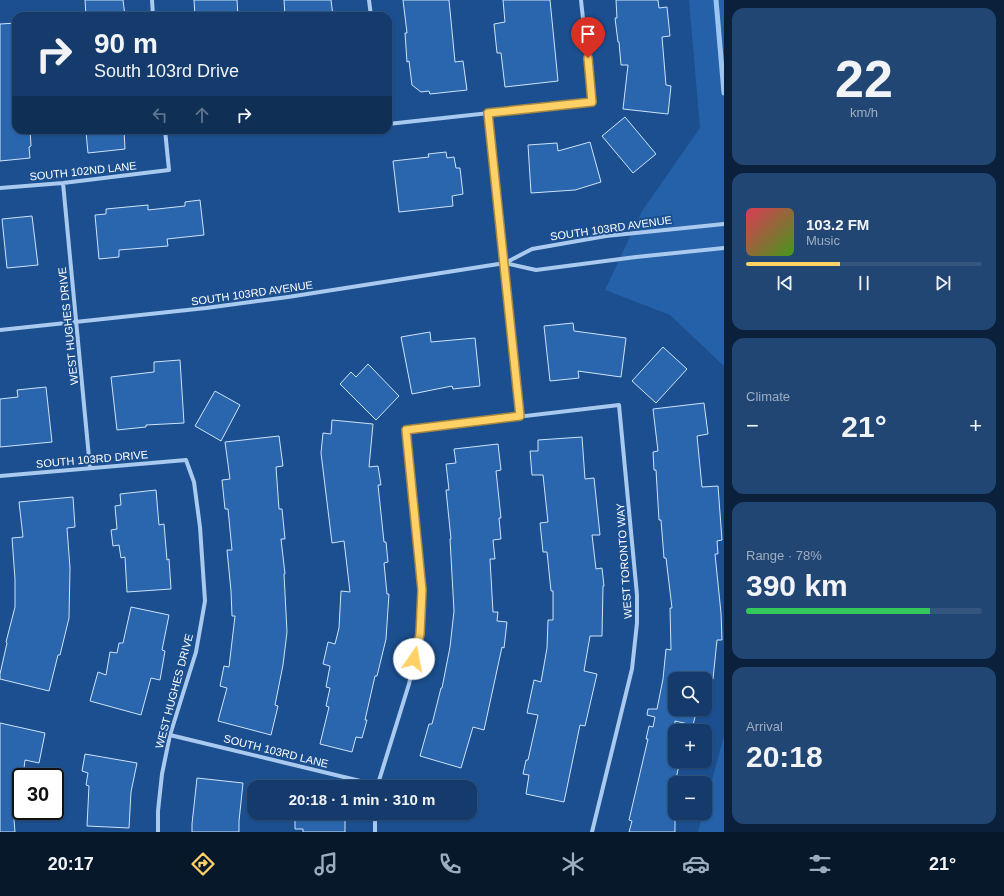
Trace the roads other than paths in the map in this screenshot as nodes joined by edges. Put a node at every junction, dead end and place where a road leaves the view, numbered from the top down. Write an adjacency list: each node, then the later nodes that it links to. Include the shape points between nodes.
1 (152, 0): 4 (street)
2 (370, 0): 5 (street)
3 (581, 0): 6 (street, via 592,102)
4 (153, 12)
5 (371, 12)
6 (488, 113): 7 (street); 13 (street)
7 (392, 124)
8 (165, 134): 9 (street, SOUTH 102ND LANE, via 169,170)
9 (63, 183): 10 (street, SOUTH 102ND LANE); 14 (street, WEST HUGHES DRIVE)
10 (0, 188)
11 (724, 224): 13 (street, SOUTH 103RD AVENUE, via 606,236 532,249)
12 (724, 248): 13 (street, SOUTH 103RD AVENUE, via 536,270)
13 (504, 263): 14 (street, SOUTH 103RD AVENUE, via 288,297); 16 (street)
14 (76, 322): 15 (street, SOUTH 103RD AVENUE); 18 (street, WEST HUGHES DRIVE)
15 (0, 330)
16 (520, 416): 22 (street, via 406,430 422,590 420,634 409,684); 26 (street, WEST TORONTO WAY, via 619,405 637,595 637,622 632,669)
17 (186, 460): 18 (street, SOUTH 103RD DRIVE); 20 (street, WEST HUGHES DRIVE, via 194,482 205,601 196,652)
18 (90, 468): 19 (street, SOUTH 103RD DRIVE)
19 (0, 476)
20 (170, 735): 21 (street, SOUTH 103RD LANE); 24 (street, WEST HUGHES DRIVE, via 162,774)
21 (353, 780)
22 (379, 780)
23 (376, 820): 25 (street)
24 (158, 832)
25 (375, 832)
26 (592, 832)

